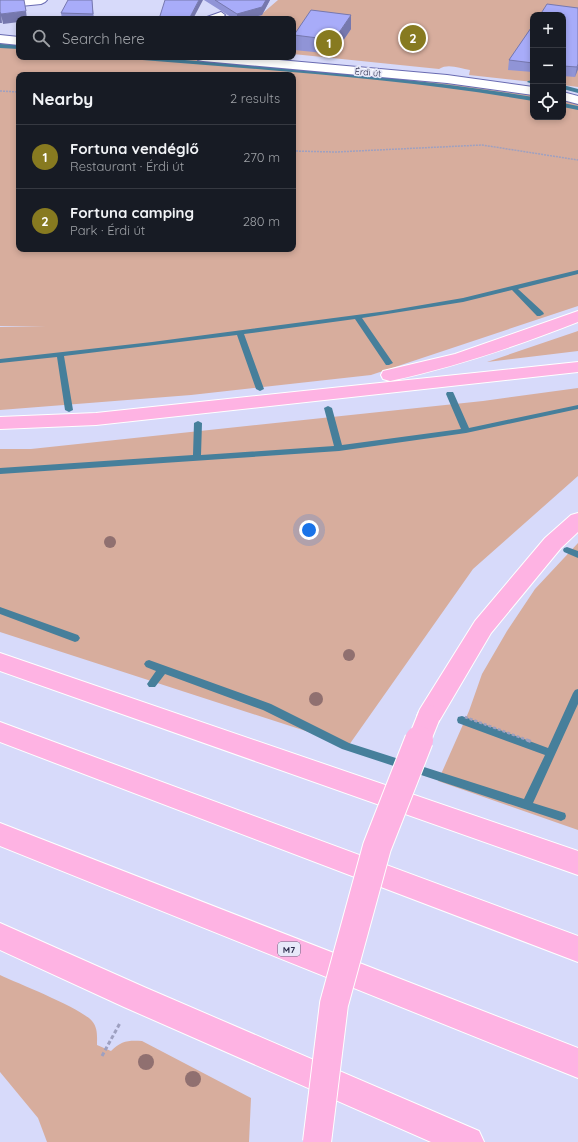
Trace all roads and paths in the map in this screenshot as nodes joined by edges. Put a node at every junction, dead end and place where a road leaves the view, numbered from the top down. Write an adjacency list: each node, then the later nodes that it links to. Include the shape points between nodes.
1 (37, 0): 2 (main road)
2 (0, 4)
3 (0, 39): 4 (main road)
4 (16, 41)
5 (236, 60): 7 (main road, Érdi út, via 447,79)
6 (0, 90): 8 (path)
7 (530, 91)
8 (16, 92)
9 (566, 97): 10 (main road)
10 (578, 100)
11 (296, 151): 12 (path, via 336,152 482,145)
12 (578, 160)
13 (578, 316): 15 (highway, via 514,341 415,370)
14 (578, 367): 15 (highway)
15 (248, 404): 16 (highway, via 96,419)
16 (0, 423)
17 (578, 520): 29 (highway, bridge, via 554,543 483,627 429,716 377,847 334,1004)
18 (0, 662): 23 (highway)
19 (465, 717): 21 (path)
20 (0, 732): 25 (highway)
21 (532, 742)
22 (0, 834): 28 (highway, M7)
23 (578, 863)
24 (0, 936): 26 (highway)
25 (578, 949)
26 (134, 998): 27 (path); 30 (highway)
27 (102, 1056)
28 (578, 1063)
29 (317, 1142)
30 (468, 1142)

